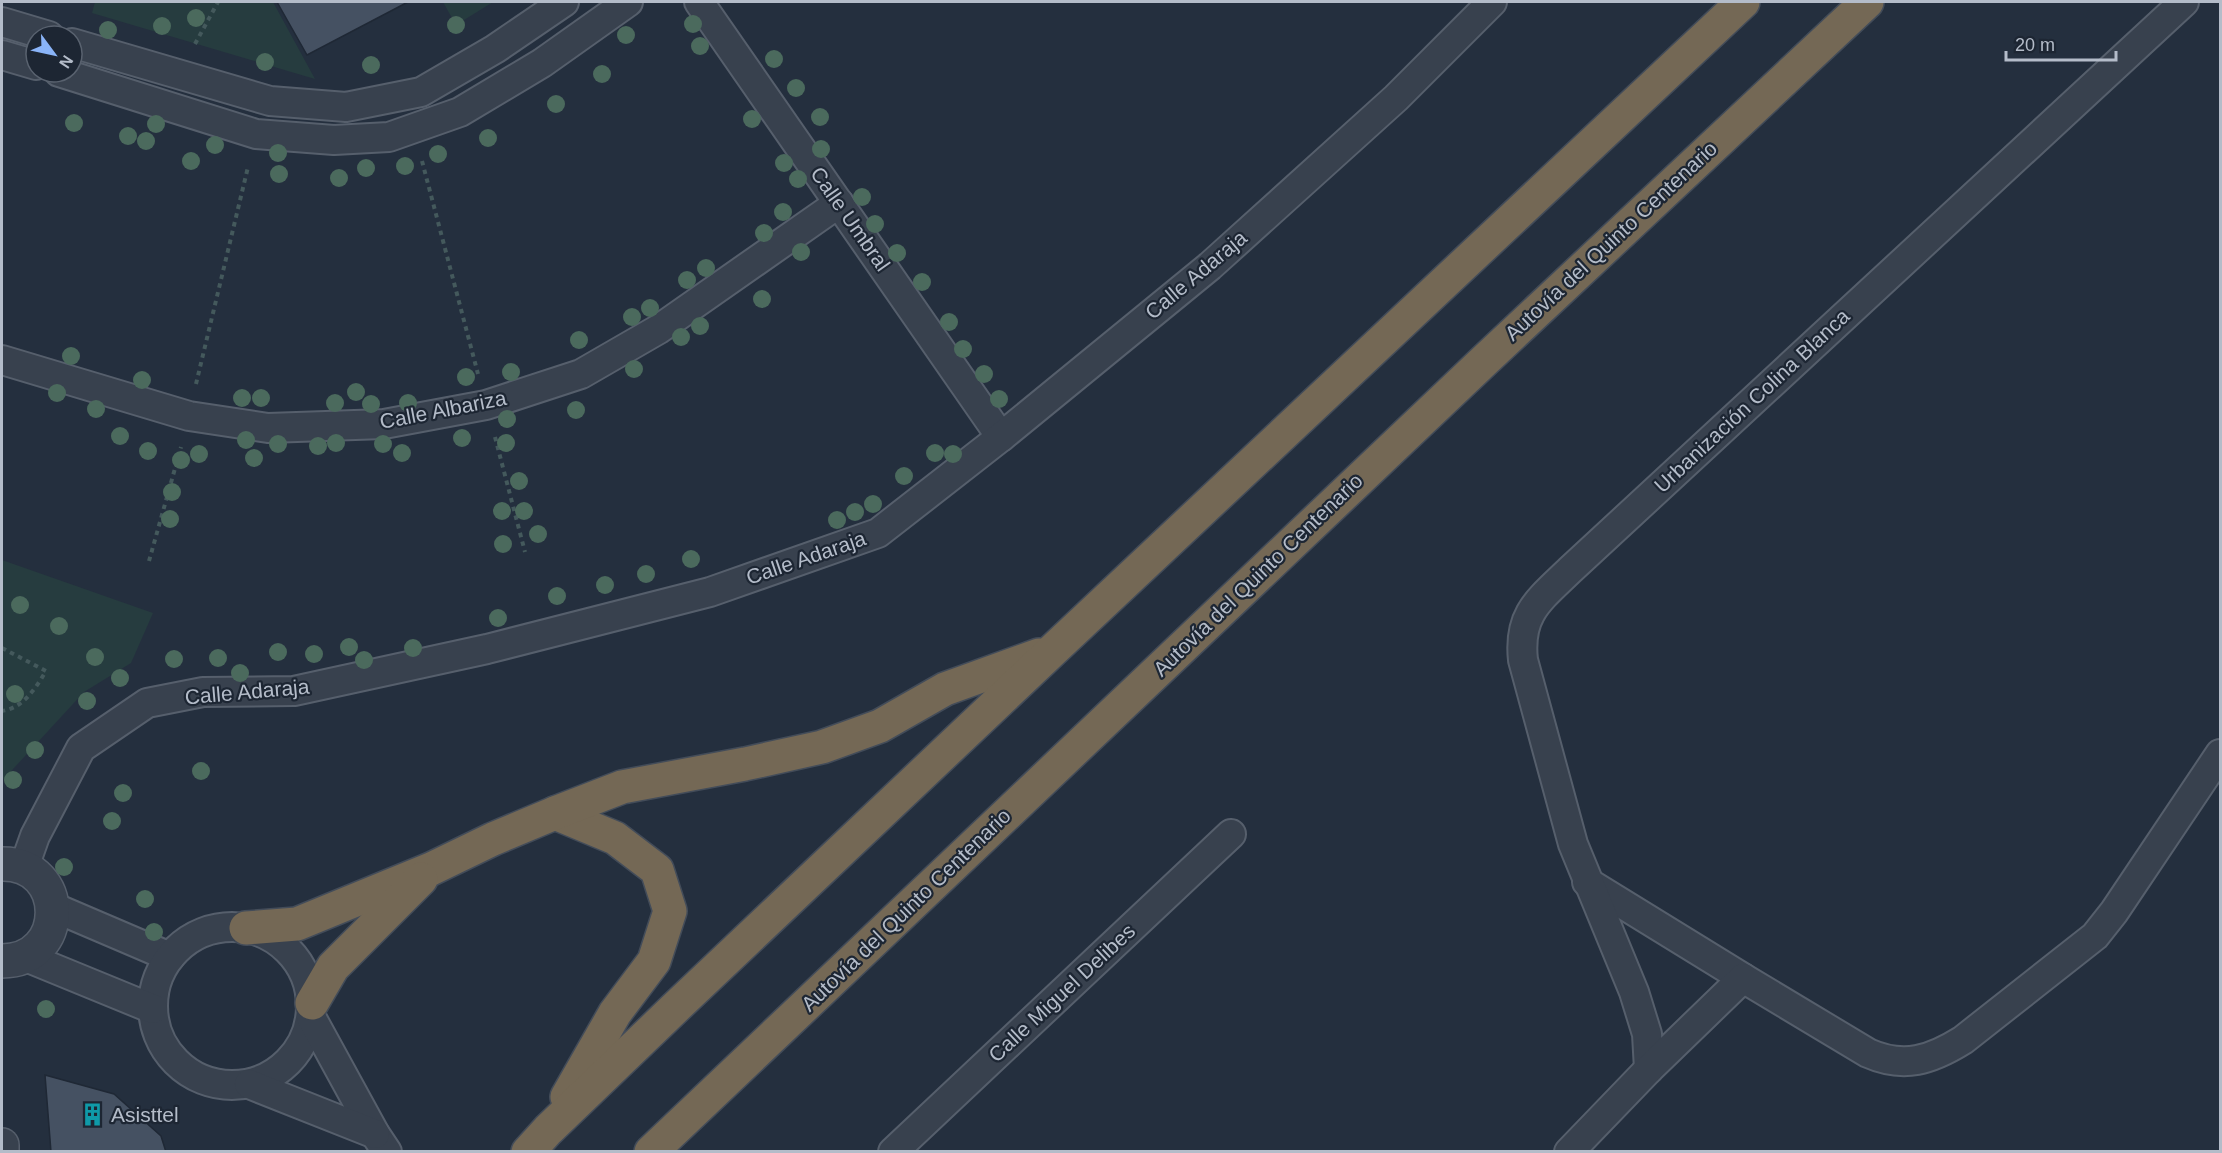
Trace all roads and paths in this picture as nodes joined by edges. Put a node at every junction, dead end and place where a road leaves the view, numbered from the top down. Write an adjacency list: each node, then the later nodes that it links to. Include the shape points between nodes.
1 (218, 2): 14 (path, via 195,43)
2 (564, 2): 14 (street, via 495,49 421,92 346,107 270,101)
3 (628, 2): 16 (street, via 542,63 460,112)
4 (699, 2): 18 (street, Calle Umbral)
5 (1492, 2): 22 (street, Calle Adaraja, via 1396,98 1210,266)
6 (1743, 2): 26 (highway)
7 (1867, 2): 47 (highway, Autovía del Quinto Centenario)
8 (2184, 2): 33 (street, Urbanización Colina Blanca, via 1570,570 1529,613 1521,641 1523,660)
9 (2, 22): 10 (street)
10 (24, 29)
11 (84, 47): 14 (street)
12 (2, 55): 13 (street)
13 (24, 61)
14 (187, 77)
15 (84, 80): 17 (street)
16 (413, 129): 17 (street, via 389,137 334,140); 20 (path)
17 (256, 134): 21 (path)
18 (839, 203): 20 (street, Calle Albariza, via 649,335 581,374); 22 (street, Calle Umbral)
19 (2, 360): 21 (street, Calle Albariza)
20 (486, 405): 21 (street, Calle Albariza, via 361,425 268,428); 23 (path)
21 (189, 416): 24 (path)
22 (1001, 437): 31 (street, Calle Adaraja, via 878,533 710,592 487,649 294,691 203,692 147,703 81,748 35,836)
23 (525, 552)
24 (149, 561)
25 (2, 648): 27 (path, via 46,671 14,709)
26 (1052, 651): 29 (highway, via 945,689 880,726 822,747 622,787); 43 (highway)
27 (2, 711)
28 (2220, 754): 38 (street, via 2095,936 1943,1053 1922,1060 1882,1059)
29 (555, 813): 32 (highway); 43 (highway, via 615,838 657,870 670,911 654,961 615,1012)
30 (1231, 834): 48 (street, Calle Miguel Delibes)
31 (13, 866): 34 (street, via 41,879)
32 (431, 869): 35 (highway, via 297,924); 40 (highway, via 333,967)
33 (1587, 882): 38 (street); 41 (street, Urbanización Colina Blanca, via 1634,992 1647,1034)
34 (52, 907): 36 (street); 37 (street, via 50,928 42,943)
35 (246, 928): 36 (street, via 212,929 182,945); 40 (street, via 271,937 292,953 306,976)
36 (170, 957): 39 (street, via 157,982)
37 (14, 959): 39 (street)
38 (1743, 978): 41 (street)
39 (153, 1009): 42 (street, via 164,1048 183,1069 214,1083)
40 (311, 1010): 42 (street, via 304,1040 290,1060 271,1075); 44 (street)
41 (1649, 1069): 49 (street)
42 (249, 1084): 44 (street)
43 (538, 1141)
44 (381, 1143)
45 (2, 1145): 46 (street)
46 (2, 1152)
47 (651, 1152)
48 (893, 1152)
49 (1569, 1152)

